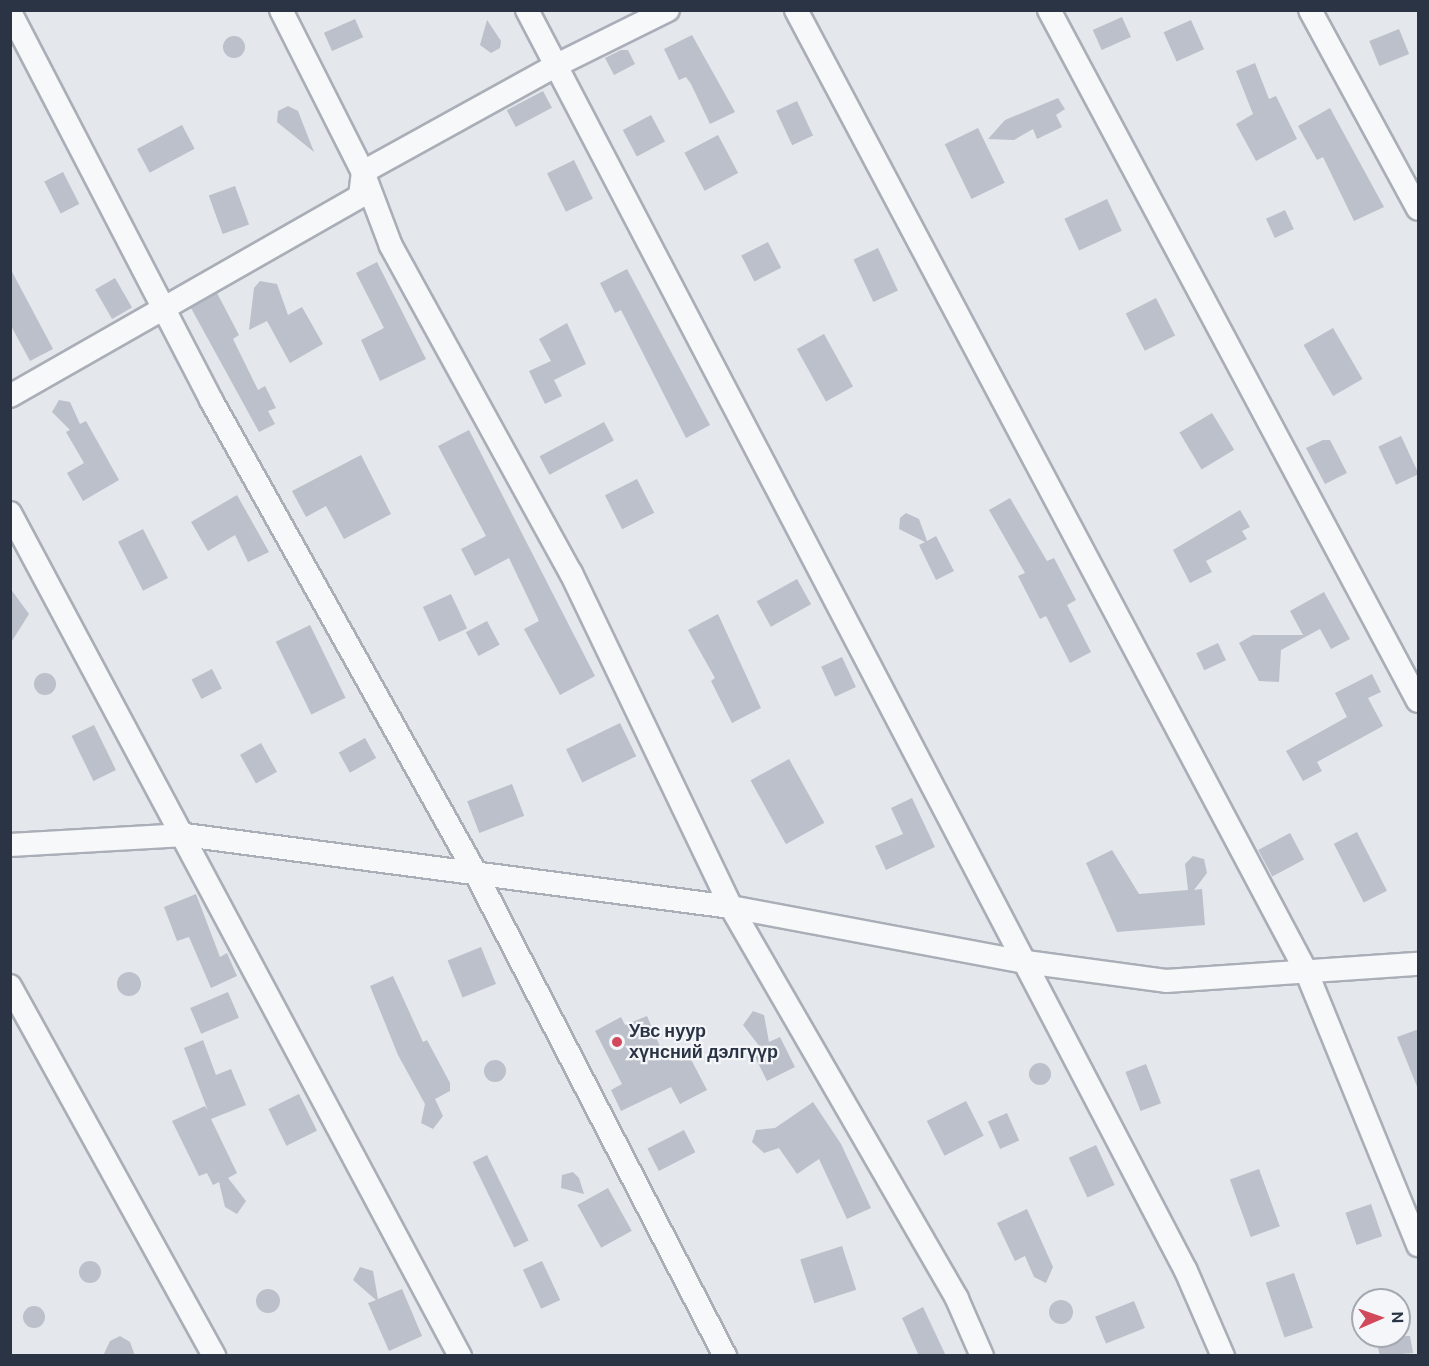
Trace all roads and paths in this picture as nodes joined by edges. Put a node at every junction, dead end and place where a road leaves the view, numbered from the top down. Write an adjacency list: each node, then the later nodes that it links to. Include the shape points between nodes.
1 (281, 10): 9 (street)
2 (526, 10): 8 (street)
3 (668, 10): 8 (street)
4 (796, 10): 21 (street)
5 (1049, 10): 14 (street)
6 (1310, 10): 10 (street)
7 (10, 12): 11 (street)
8 (555, 66): 9 (street); 19 (street, via 982,887)
9 (363, 172): 11 (street, via 360,196); 18 (street, via 391,246 571,573)
10 (1419, 209)
11 (165, 310): 12 (street); 17 (street)
12 (10, 396)
13 (10, 513): 15 (street)
14 (1419, 701)
15 (185, 835): 16 (street); 17 (street); 25 (street)
16 (10, 845)
17 (475, 872): 18 (street); 26 (street)
18 (731, 907): 19 (street); 27 (street, via 957,1299)
19 (1026, 962): 21 (street, via 1166,981); 28 (street, via 1186,1271)
20 (1419, 964): 21 (street)
21 (1307, 973): 23 (street)
22 (10, 986): 24 (street)
23 (1419, 1245)
24 (214, 1356)
25 (460, 1356)
26 (725, 1356)
27 (982, 1356)
28 (1223, 1356)

